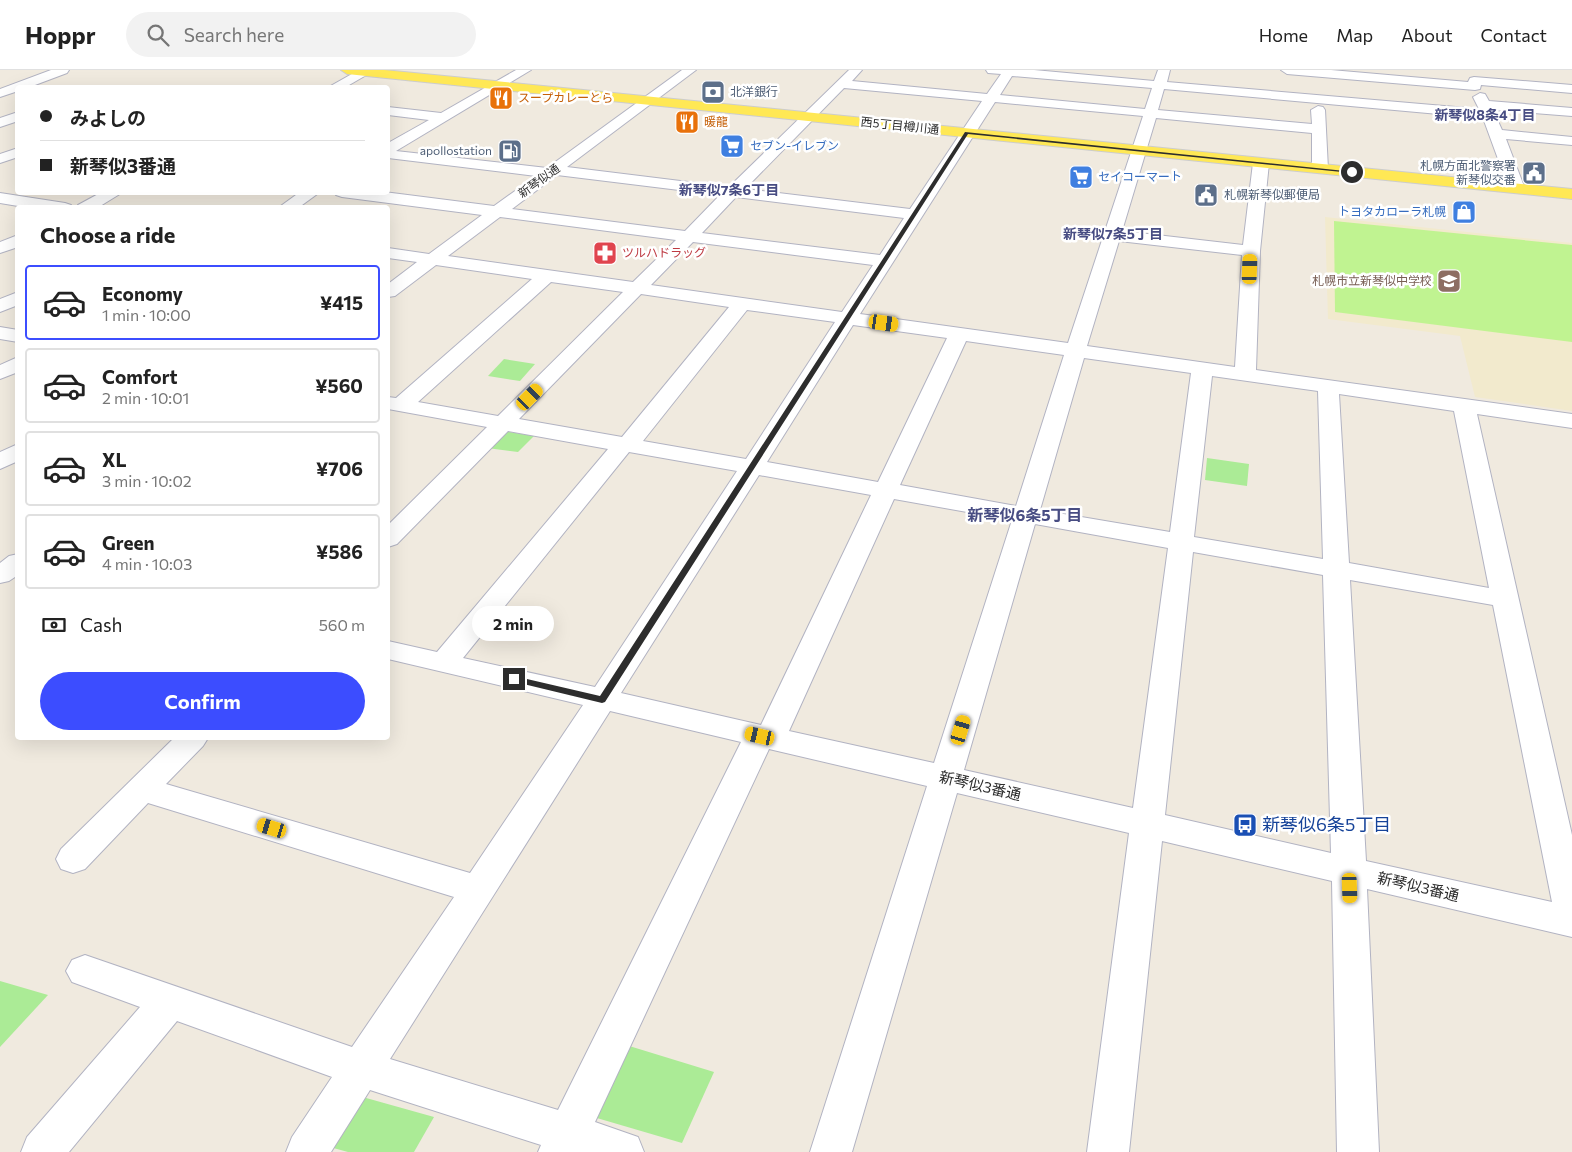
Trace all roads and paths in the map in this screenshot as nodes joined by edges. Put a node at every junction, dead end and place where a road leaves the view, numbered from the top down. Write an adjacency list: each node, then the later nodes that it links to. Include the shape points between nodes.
1 (63, 70): 13 (street)
2 (347, 70): 8 (main road, 西5丁目樽川通)
3 (525, 70): 15 (street)
4 (689, 70): 22 (street, 新琴似通)
5 (856, 70): 12 (street)
6 (1164, 70): 16 (street)
7 (1287, 70): 10 (street)
8 (367, 71): 14 (street); 15 (main road, 西5丁目樽川通)
9 (1002, 71): 16 (street); 20 (street)
10 (1317, 71): 11 (street); 21 (street)
11 (1473, 79): 18 (street); 24 (street)
12 (841, 84): 20 (street); 29 (street)
13 (22, 85)
14 (339, 85)
15 (498, 85): 22 (main road, 西5丁目樽川通); 31 (street)
16 (1159, 85): 21 (street); 28 (street)
17 (15, 88): 19 (street)
18 (1572, 89)
19 (0, 93)
20 (991, 98): 28 (street); 34 (street)
21 (1318, 99): 24 (street); 33 (street)
22 (648, 100): 29 (main road, 西5丁目樽川通); 44 (street, 新琴似通)
23 (0, 110): 25 (street)
24 (1485, 110): 27 (street); 35 (street)
25 (15, 111)
26 (390, 111): 31 (street)
27 (1572, 112)
28 (1151, 114): 33 (street); 38 (street)
29 (807, 116): 34 (main road, 西5丁目樽川通); 46 (street)
30 (15, 117): 32 (street)
31 (443, 117): 37 (street)
32 (0, 123)
33 (1319, 129): 43 (street)
34 (967, 133): 38 (main road, 西5丁目樽川通); 56 (street)
35 (1497, 134): 36 (street); 45 (street)
36 (1572, 141)
37 (390, 148)
38 (1138, 150): 42 (main road, 西5丁目樽川通); 57 (street)
39 (15, 153): 41 (street)
40 (390, 154): 44 (street)
41 (0, 159)
42 (1261, 163): 43 (main road, 西5丁目樽川通); 61 (street)
43 (1320, 169): 45 (main road, 西5丁目樽川通)
44 (551, 172): 46 (street); 55 (street, 新琴似通)
45 (1517, 189): 47 (main road, 西5丁目樽川通)
46 (734, 192): 56 (street); 58 (street)
47 (1572, 194)
48 (109, 195): 53 (street)
49 (307, 195): 54 (street)
50 (365, 195): 55 (street)
51 (0, 199): 52 (street)
52 (43, 205)
53 (90, 205)
54 (291, 205)
55 (496, 212): 58 (street); 63 (street, 新琴似通)
56 (914, 214): 64 (street)
57 (1111, 235): 61 (street); 75 (street)
58 (690, 236): 64 (street); 66 (street)
59 (15, 241): 60 (street)
60 (0, 248)
61 (1251, 251): 79 (street)
62 (390, 253): 63 (street)
63 (432, 259): 65 (street); 67 (street, 新琴似通)
64 (884, 261): 71 (street)
65 (546, 276): 66 (street); 81 (street)
66 (638, 288): 69 (street); 84 (street)
67 (390, 290)
68 (15, 298): 70 (street)
69 (742, 303): 71 (street); 85 (street)
70 (0, 306)
71 (847, 318): 73 (street); 88 (street)
72 (0, 333): 74 (street)
73 (959, 334): 75 (street); 89 (street)
74 (15, 336)
75 (1076, 350): 77 (street); 90 (street)
76 (15, 365): 78 (street)
77 (1202, 368): 79 (street); 92 (street)
78 (0, 373)
79 (1245, 374): 80 (street)
80 (1328, 386): 82 (street); 93 (street)
81 (394, 404): 84 (street)
82 (1464, 406): 83 (street); 94 (street)
83 (1572, 421)
84 (502, 424): 85 (street); 91 (street)
85 (626, 445): 88 (street); 96 (street)
86 (15, 453): 87 (street)
87 (0, 462)
88 (751, 467): 89 (street); 97 (street)
89 (886, 490): 90 (street); 98 (street)
90 (1027, 515): 92 (street); 100 (street)
91 (390, 538)
92 (1180, 542): 93 (street); 102 (street)
93 (1336, 569): 94 (street); 104 (street)
94 (1505, 599): 106 (street)
95 (390, 650): 96 (street, 新琴似3番通)
96 (443, 663): 97 (street, 新琴似3番通)
97 (602, 700): 98 (street, 新琴似3番通); 105 (street)
98 (765, 737): 100 (street, 新琴似3番通); 111 (street)
99 (190, 740): 101 (street)
100 (946, 778): 102 (street, 新琴似3番通); 115 (street)
101 (141, 789): 103 (street); 105 (street)
102 (1147, 824): 104 (street, 新琴似3番通); 116 (street)
103 (73, 859)
104 (1349, 871): 107 (street, 新琴似3番通); 117 (street)
105 (478, 890): 110 (street)
106 (1572, 914)
107 (1572, 922)
108 (85, 971): 109 (street)
109 (170, 1001): 110 (street); 112 (street)
110 (361, 1069): 111 (street); 113 (street)
111 (564, 1142): 114 (street)
112 (42, 1152)
113 (307, 1152)
114 (623, 1152)
115 (831, 1152)
116 (1108, 1152)
117 (1358, 1152)

